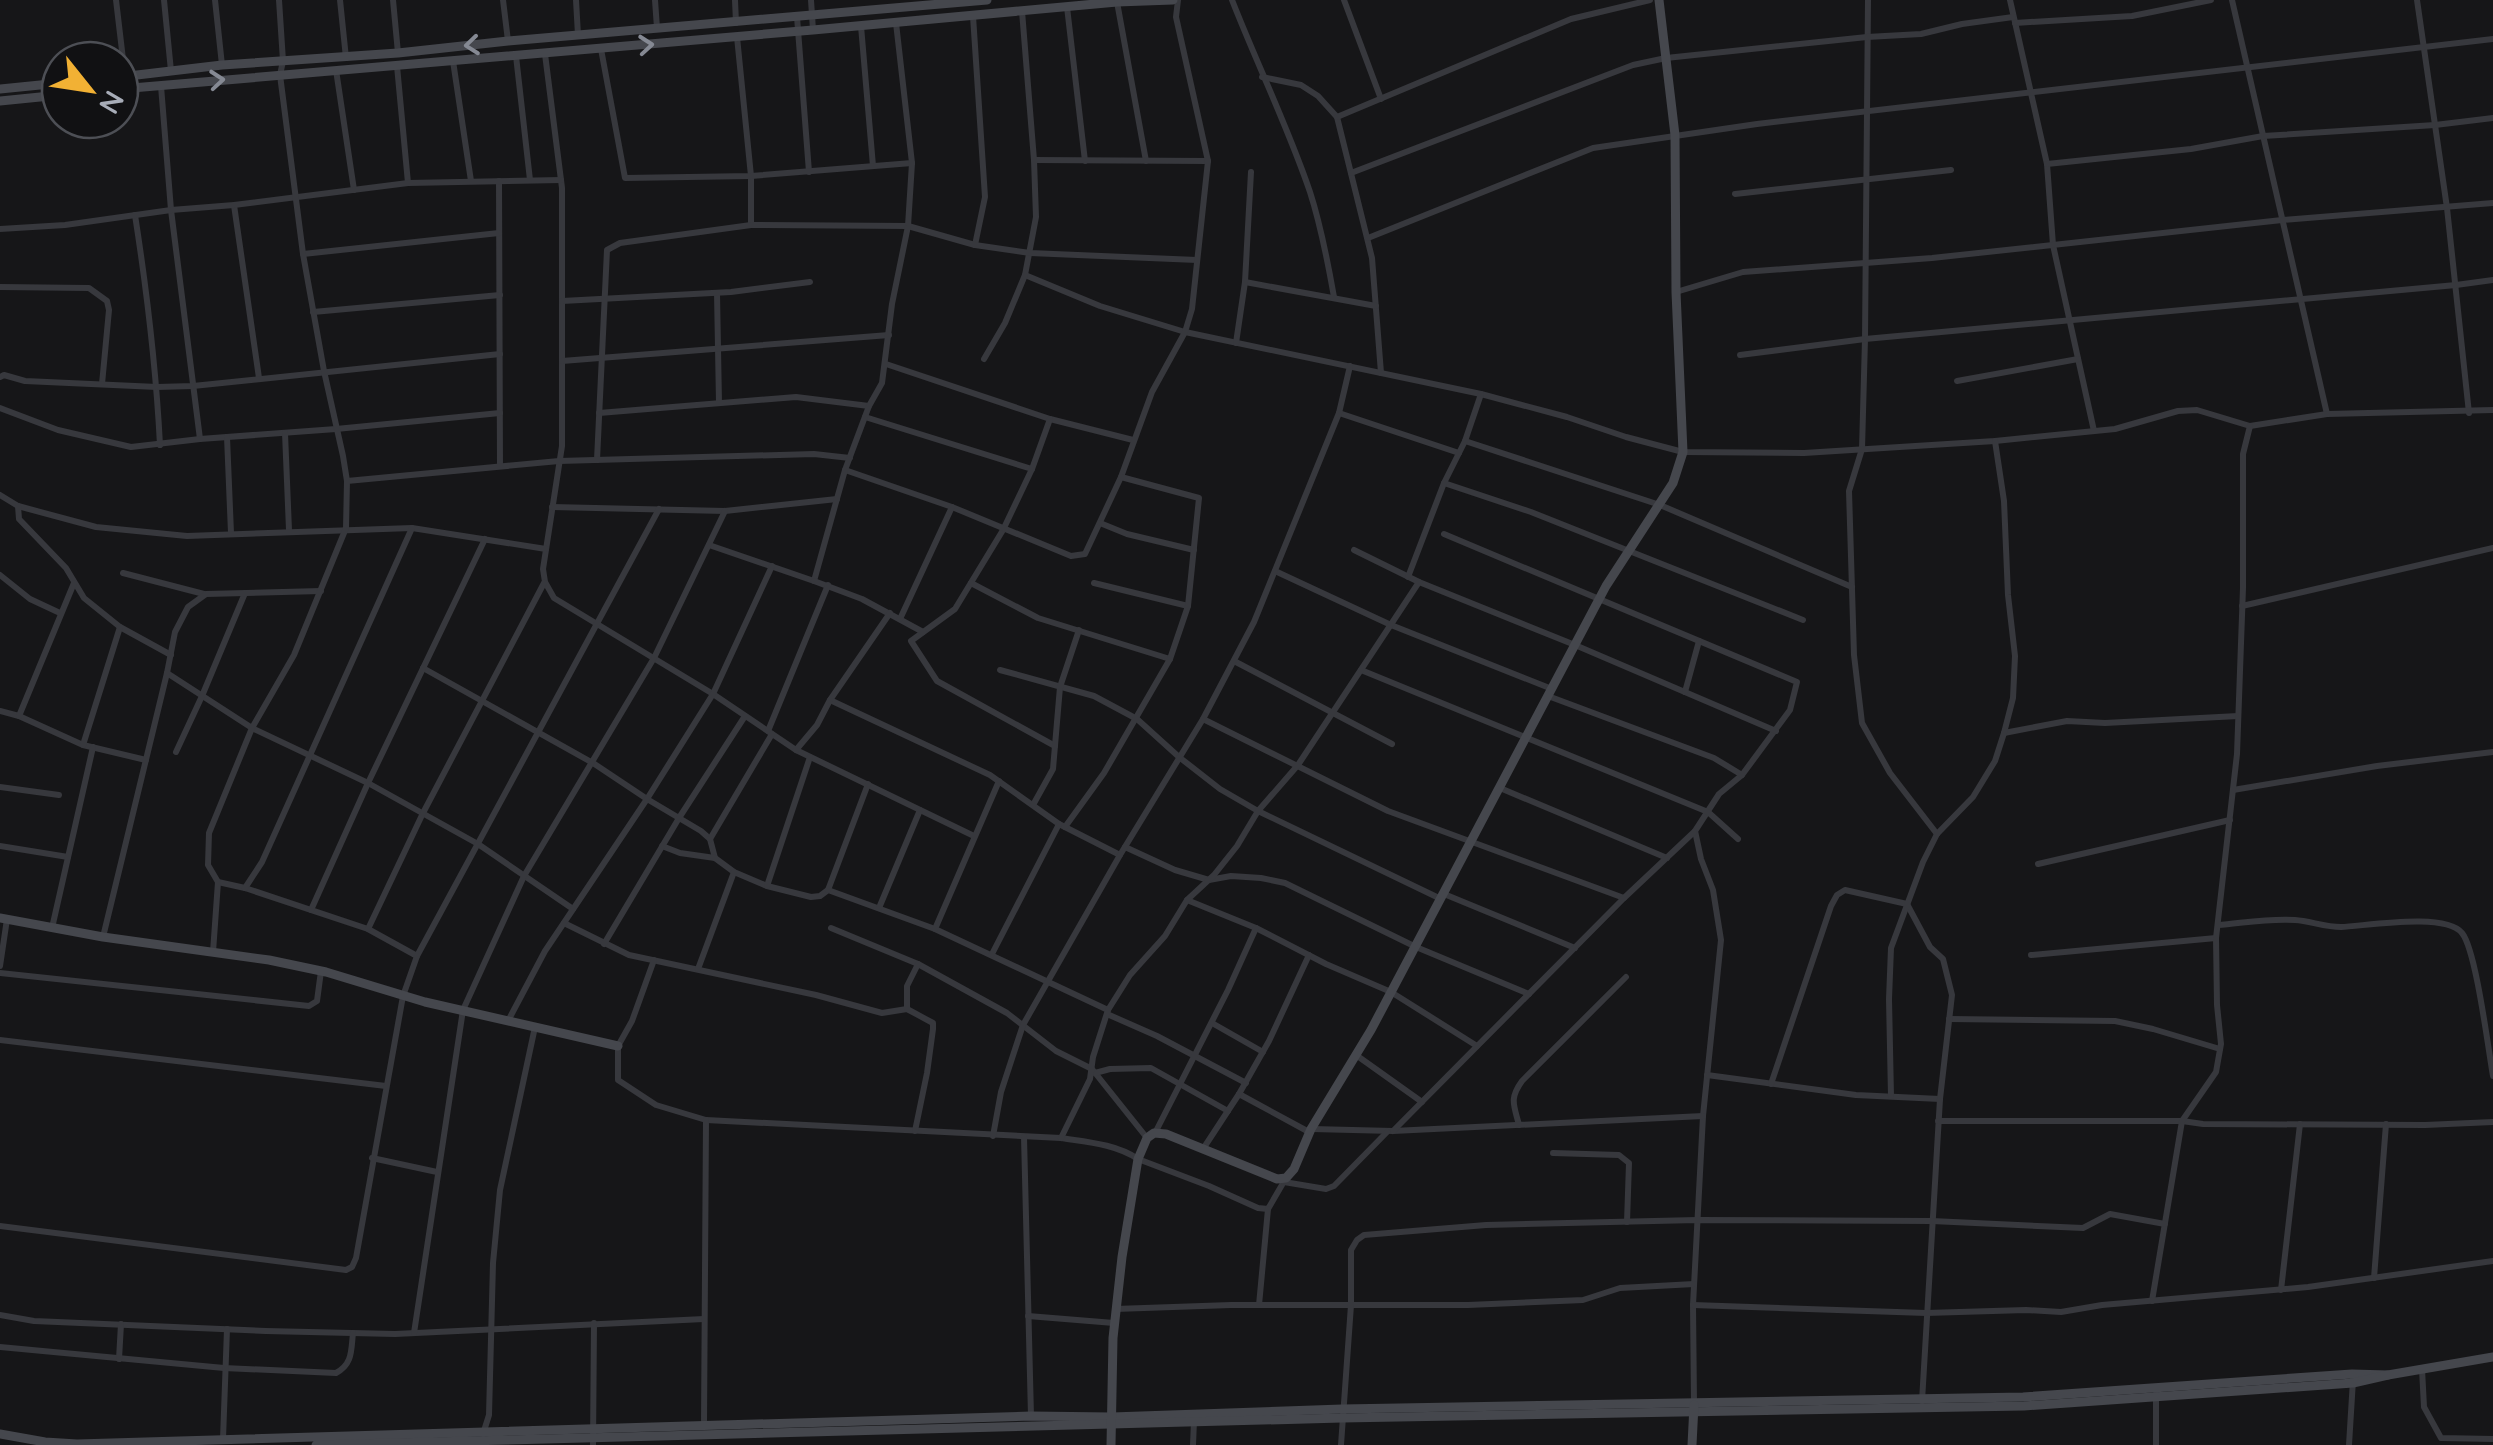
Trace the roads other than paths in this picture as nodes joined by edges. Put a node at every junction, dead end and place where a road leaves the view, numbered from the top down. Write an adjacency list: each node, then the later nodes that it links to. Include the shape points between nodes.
1 (116, 0): 40 (street)
2 (164, 0): 55 (street)
3 (216, 0): 51 (street)
4 (280, 0): 49 (street)
5 (340, 0): 47 (street)
6 (393, 0): 44 (street)
7 (504, 0): 41 (street)
8 (576, 0): 36 (street)
9 (655, 0): 33 (street)
10 (735, 0): 30 (street)
11 (811, 0): 26 (street)
12 (987, 0): 26 (main road)
13 (1175, 0): 23 (main road); 76 (street)
14 (1232, 0): 58 (street)
15 (1344, 0): 65 (street)
16 (1650, 0): 65 (street, via 1571,19)
17 (1659, 0): 48 (main road)
18 (1868, 0): 38 (street)
19 (2010, 0): 29 (street)
20 (2211, 0): 29 (street, via 2132,16)
21 (2232, 0): 53 (street)
22 (2417, 0): 42 (street)
23 (1117, 2): 24 (main road); 75 (street)
24 (1068, 7): 25 (main road); 74 (street)
25 (1022, 12): 27 (main road); 73 (street)
26 (813, 16): 28 (main road); 34 (street)
27 (973, 16): 31 (main road); 105 (street, via 985,197)
28 (796, 17): 30 (main road); 35 (street)
29 (2014, 20): 38 (street); 63 (street)
30 (736, 23): 33 (main road)
31 (896, 23): 32 (main road); 77 (street)
32 (861, 26): 34 (main road); 79 (street)
33 (657, 29): 36 (main road)
34 (814, 30): 35 (main road)
35 (798, 32): 37 (main road); 81 (street)
36 (578, 36): 41 (main road)
37 (738, 37): 43 (main road, one-way to 37); 84 (street)
38 (1867, 37): 48 (street); 67 (street)
39 (2493, 38): 42 (street)
40 (119, 40)
41 (508, 42): 44 (main road, one-way to 44)
42 (2424, 46): 53 (street); 70 (street)
43 (601, 49): 45 (main road); 84 (street, via 625,178)
44 (398, 54): 47 (main road)
45 (544, 54): 46 (main road); 88 (street)
46 (516, 56): 50 (main road); 87 (street)
47 (346, 58): 49 (main road)
48 (1666, 58): 71 (main road); 83 (street)
49 (283, 61): 51 (main road); 57 (street)
50 (453, 61): 52 (main road); 89 (street)
51 (222, 65): 55 (main road)
52 (397, 66): 54 (main road); 90 (street)
53 (2248, 67): 63 (street); 72 (street)
54 (336, 70): 57 (main road); 91 (street)
55 (171, 72): 56 (main road)
56 (140, 75)
57 (280, 75): 59 (main road, one-way to 57); 93 (street)
58 (1262, 77): 68 (street, via 1302,85); 120 (street, via 1312,196)
59 (161, 84): 61 (main road); 97 (street)
60 (40, 85): 62 (main road)
61 (140, 87)
62 (0, 89)
63 (2032, 92): 67 (street); 78 (street)
64 (40, 97): 66 (main road)
65 (1381, 99): 68 (street)
66 (0, 101)
67 (1866, 113): 71 (street); 85 (street)
68 (1337, 117): 83 (street)
69 (2493, 118): 70 (street)
70 (2436, 125): 72 (street); 96 (street)
71 (1676, 135): 104 (street, via 1593,148); 117 (main road)
72 (2264, 136): 78 (street); 99 (street)
73 (1034, 160): 74 (street); 107 (street)
74 (1085, 161): 75 (street)
75 (1146, 161): 76 (street)
76 (1208, 162): 109 (street)
77 (912, 163): 79 (street); 101 (street)
78 (2047, 164): 106 (street)
79 (873, 166): 81 (street)
80 (1951, 170): 85 (street)
81 (809, 172): 84 (street)
82 (1251, 172): 114 (street)
83 (1351, 173): 104 (street)
84 (751, 176): 100 (street)
85 (1866, 178): 92 (street); 110 (street)
86 (499, 180): 87 (street); 89 (street); 103 (street)
87 (530, 180): 88 (street)
88 (561, 180): 123 (street)
89 (472, 181): 90 (street)
90 (408, 183): 91 (street)
91 (354, 190): 93 (street)
92 (1735, 194)
93 (294, 197): 95 (street); 108 (street)
94 (2493, 202): 96 (street)
95 (234, 205): 97 (street); 143 (street)
96 (2447, 208): 99 (street); 115 (street)
97 (171, 210): 98 (street); 147 (street)
98 (135, 215): 102 (street); 146 (street)
99 (2282, 220): 106 (street); 121 (street)
100 (751, 225): 101 (street); 122 (street, via 612,245)
101 (908, 226): 105 (street); 128 (street)
102 (0, 229)
103 (500, 234): 108 (street); 119 (street)
104 (1368, 238): 124 (street)
105 (975, 245): 107 (street)
106 (2054, 245): 110 (street); 126 (street)
107 (1030, 252): 109 (street); 111 (street)
108 (303, 254): 125 (street)
109 (1197, 260): 127 (street)
110 (1864, 263): 117 (street, via 1743,272); 129 (street)
111 (1025, 276): 127 (street); 135 (street)
112 (2493, 280): 115 (street)
113 (810, 282): 118 (street)
114 (1245, 282): 120 (street); 130 (street)
115 (2456, 285): 121 (street); 156 (street)
116 (0, 287): 145 (street, via 89,288 108,301)
117 (1676, 292): 171 (main road)
118 (717, 293): 122 (street); 131 (street)
119 (500, 296): 125 (street); 132 (street)
120 (1334, 298): 124 (street)
121 (2301, 298): 126 (street); 157 (street)
122 (604, 300): 123 (street); 134 (street)
123 (562, 301): 137 (street)
124 (1377, 306): 141 (street)
125 (313, 312): 140 (street)
126 (2070, 321): 129 (street); 136 (street)
127 (1185, 332): 130 (street); 166 (street)
128 (889, 335): 131 (street); 138 (street)
129 (1865, 339): 133 (street); 170 (street)
130 (1236, 342): 139 (street)
131 (719, 347): 134 (street); 149 (street)
132 (500, 354): 140 (street); 153 (street)
133 (1740, 355)
134 (602, 358): 137 (street); 154 (street)
135 (984, 359)
136 (2078, 359): 144 (street); 162 (street)
137 (562, 361): 175 (street)
138 (886, 364): 150 (street); 159 (street)
139 (1350, 366): 141 (street); 155 (street)
140 (324, 371): 143 (street); 161 (street)
141 (1380, 373): 148 (street)
142 (0, 377): 145 (street)
143 (259, 378): 147 (street)
144 (1957, 381)
145 (102, 384): 146 (street)
146 (157, 386): 147 (street); 169 (street)
147 (193, 386): 165 (street)
148 (1481, 394): 167 (street); 171 (street)
149 (719, 403): 150 (street, via 796,397); 154 (street)
150 (869, 406): 158 (street)
151 (0, 408): 169 (street, via 58,430 131,447)
152 (2493, 410): 156 (street)
153 (500, 413): 161 (street); 176 (street)
154 (600, 413): 174 (street)
155 (1340, 413): 172 (street); 205 (street)
156 (2470, 413): 157 (street)
157 (2327, 414): 160 (street)
158 (865, 417): 173 (street); 177 (street)
159 (1050, 419): 166 (street); 177 (street)
160 (2250, 426): 162 (street, via 2198,410); 222 (street, via 2243,454)
161 (336, 429): 163 (street); 180 (street)
162 (2094, 431): 168 (street)
163 (285, 433): 164 (street); 193 (street)
164 (227, 437): 165 (street); 195 (street)
165 (200, 439): 169 (street)
166 (1134, 440): 179 (street)
167 (1466, 441): 172 (street); 184 (street)
168 (1994, 441): 170 (street); 259 (street, via 2016,656)
169 (160, 446)
170 (1862, 448): 171 (street); 216 (street, via 1848,491)
171 (1683, 452): 184 (main road)
172 (1459, 453): 181 (street)
173 (850, 458): 174 (street); 178 (street)
174 (597, 460): 175 (street)
175 (559, 461): 176 (street); 187 (street)
176 (500, 466): 180 (street)
177 (1032, 469): 194 (street)
178 (845, 470): 183 (street); 186 (street)
179 (1121, 477): 190 (street); 201 (street, via 1199,498)
180 (347, 481): 191 (street)
181 (1444, 483): 203 (street); 208 (street)
182 (0, 495): 185 (street)
183 (837, 499): 189 (street); 211 (street)
184 (1660, 505): 203 (main road); 216 (street)
185 (18, 506): 195 (street, via 96,526); 209 (street, via 19,519)
186 (952, 506): 194 (street); 225 (street)
187 (552, 507): 188 (street); 199 (street)
188 (659, 510): 189 (street); 227 (street)
189 (725, 511): 198 (street)
190 (1100, 523): 194 (street, via 1085,554 1070,556); 201 (street)
191 (346, 528): 192 (street); 193 (street); 217 (street)
192 (412, 528): 197 (street); 269 (street)
193 (290, 530): 195 (street)
194 (1003, 530): 214 (street)
195 (230, 534)
196 (1444, 534): 220 (street)
197 (485, 539): 199 (street); 238 (street)
198 (709, 545): 204 (street); 235 (street)
199 (546, 548): 210 (street)
200 (2493, 548): 222 (street)
201 (1194, 550): 221 (street)
202 (1354, 550): 208 (street)
203 (1630, 550): 220 (main road); 226 (street)
204 (772, 566): 211 (street); 245 (street)
205 (1275, 571): 228 (street); 237 (street)
206 (123, 573): 219 (street)
207 (0, 575): 223 (street)
208 (1408, 577): 213 (street)
209 (75, 582): 223 (street); 229 (street)
210 (545, 582): 227 (street, via 554,598); 248 (street)
211 (814, 582): 215 (street)
212 (1094, 582): 221 (street)
213 (1419, 582): 228 (street); 233 (street)
214 (971, 583): 230 (street, via 1038,618); 231 (street, via 955,609)
215 (828, 585): 224 (street); 258 (street)
216 (1852, 587): 293 (street, via 1862,724 1890,774)
217 (321, 591): 218 (street); 256 (street)
218 (245, 593): 219 (street); 246 (street)
219 (206, 594): 234 (street, via 188,607)
220 (1600, 599): 232 (street); 233 (main road)
221 (1188, 606): 236 (street)
222 (2242, 606): 253 (street)
223 (60, 613): 251 (street)
224 (890, 614): 225 (street); 247 (street)
225 (900, 619): 231 (street)
226 (1803, 620)
227 (597, 624): 235 (street); 260 (street)
228 (1391, 624): 240 (street); 244 (street)
229 (120, 627): 234 (street); 263 (street)
230 (1079, 630): 236 (street); 242 (street)
231 (923, 632): 264 (street, via 912,641 937,681)
232 (1700, 641): 243 (street); 257 (street, via 1797,682)
233 (1575, 645): 243 (street); 244 (main road)
234 (171, 655): 241 (street)
235 (654, 658): 245 (street); 273 (street)
236 (1170, 659): 254 (street)
237 (1234, 661): 250 (street); 255 (street)
238 (423, 668): 248 (street); 277 (street)
239 (1000, 670): 242 (street)
240 (1361, 670): 250 (street); 261 (street)
241 (168, 673): 246 (street); 272 (street)
242 (1060, 687): 254 (street); 264 (street)
243 (1685, 692): 257 (street)
244 (1550, 693): 261 (main road); 275 (street)
245 (712, 694): 252 (street); 283 (street)
246 (202, 696): 256 (street); 267 (street)
247 (830, 700): 266 (street); 276 (street)
248 (482, 702): 260 (street); 288 (street)
249 (0, 711): 251 (street)
250 (1333, 712): 262 (street); 274 (street)
251 (18, 716): 263 (street)
252 (745, 716): 258 (street); 289 (street)
253 (2238, 716): 259 (street, via 2067,721); 281 (street)
254 (1136, 719): 271 (street); 291 (street)
255 (1203, 719): 271 (street); 274 (street)
256 (252, 728): 269 (street); 310 (street, via 209,833 208,865)
257 (1776, 731): 275 (street)
258 (770, 732): 266 (street); 295 (street)
259 (2004, 733): 293 (street, via 1973,797)
260 (538, 734): 273 (street); 298 (street)
261 (1527, 737): 280 (main road); 287 (street)
262 (1392, 744)
263 (83, 745): 265 (street)
264 (1055, 746): 284 (street, via 1053,769)
265 (93, 747): 272 (street); 303 (street)
266 (796, 750): 270 (street)
267 (176, 752)
268 (2493, 752): 281 (street)
269 (310, 755): 277 (street); 312 (street)
270 (810, 757): 278 (street); 311 (street)
271 (1179, 757): 286 (street); 301 (street)
272 (146, 760): 329 (street)
273 (593, 763): 283 (street); 308 (street)
274 (1298, 765): 286 (street); 297 (street, via 1388,811)
275 (1742, 775): 287 (street)
276 (999, 781): 284 (street); 294 (street)
277 (368, 783): 288 (street); 320 (street)
278 (868, 784): 285 (street); 313 (street)
279 (0, 787): 282 (street)
280 (1500, 788): 297 (main road); 305 (street)
281 (2233, 790): 290 (street)
282 (59, 795)
283 (647, 799): 289 (street); 319 (street)
284 (1033, 805): 291 (street)
285 (920, 810): 294 (street); 318 (street)
286 (1258, 811): 309 (street); 314 (street)
287 (1708, 812): 292 (street); 296 (street)
288 (423, 814): 298 (street); 328 (street)
289 (679, 818): 295 (street); 300 (street)
290 (2230, 820): 306 (street); 323 (street)
291 (1062, 825): 302 (street); 335 (street)
292 (1695, 831): 305 (street); 365 (street, via 1721,940)
293 (1937, 834): 317 (street)
294 (974, 836): 327 (street)
295 (710, 839): 304 (street)
296 (1738, 839)
297 (1472, 841): 314 (main road); 315 (street)
298 (478, 844): 308 (street); 337 (street)
299 (0, 846): 303 (street)
300 (662, 846): 304 (street); 331 (street)
301 (1125, 846): 302 (street); 309 (street)
302 (1120, 855): 345 (street)
303 (68, 858): 324 (street)
304 (716, 858): 307 (street)
305 (1667, 858): 315 (street)
306 (2038, 864)
307 (734, 872): 311 (street); 341 (street)
308 (524, 876): 319 (street); 350 (street)
309 (1209, 880): 316 (street); 332 (street, via 1285,883)
310 (218, 882): 312 (street); 334 (street)
311 (768, 886): 313 (street, via 811,897)
312 (245, 888): 320 (street)
313 (828, 890): 318 (street)
314 (1442, 896): 332 (main road); 333 (street)
315 (1624, 898): 333 (street)
316 (1187, 900): 326 (street); 351 (street)
317 (1907, 904): 352 (street, via 1943,958 1952,996); 369 (street, via 1845,890 1837,895); 372 (street, via 1891,948)
318 (879, 908): 327 (street)
319 (573, 909): 322 (street)
320 (311, 910): 328 (street)
321 (4, 918): 324 (main road); 342 (street)
322 (564, 923): 331 (street); 353 (street)
323 (2218, 925): 330 (street); 366 (street, via 2293,920 2336,927 2455,927 2471,956)
324 (52, 928): 329 (main road)
325 (831, 928): 340 (street)
326 (1256, 928): 336 (street); 354 (street)
327 (935, 929): 335 (street)
328 (368, 930): 337 (street)
329 (103, 936): 334 (main road)
330 (2216, 938): 338 (street); 360 (street)
331 (604, 944): 339 (street)
332 (1416, 946): 346 (main road); 347 (street)
333 (1575, 948): 347 (street)
334 (212, 953): 343 (main road)
335 (992, 954): 345 (street)
336 (1310, 955): 346 (street); 361 (street)
337 (417, 956): 348 (street)
338 (2031, 956)
339 (654, 960): 341 (street); 358 (street)
340 (918, 964): 349 (street, via 906,986); 355 (street)
341 (698, 969): 349 (street, via 882,1013)
342 (0, 970): 343 (street, via 309,1006 317,1001)
343 (321, 972): 348 (main road)
344 (1626, 977): 383 (street, via 1514,1092)
345 (1048, 982): 351 (street); 355 (street)
346 (1391, 992): 359 (street); 362 (main road)
347 (1530, 994): 359 (street)
348 (404, 996): 350 (main road); 370 (street)
349 (907, 1009): 384 (street, via 932,1023)
350 (463, 1010): 353 (main road); 395 (street)
351 (1107, 1012): 363 (street); 364 (street)
352 (1949, 1019): 360 (street, via 2115,1021); 373 (street)
353 (508, 1021): 356 (main road)
354 (1212, 1023): 361 (street); 363 (street)
355 (1023, 1025): 364 (street); 387 (street)
356 (536, 1027): 358 (main road); 420 (street, via 500,1190)
357 (0, 1040): 370 (street)
358 (618, 1046): 377 (street, via 618,1080 656,1105)
359 (1478, 1046): 374 (street)
360 (2220, 1049): 379 (street, via 2216,1072)
361 (1263, 1052): 367 (street)
362 (1356, 1054): 374 (street); 385 (main road)
363 (1195, 1056): 367 (street); 368 (street)
364 (1093, 1071): 368 (street, via 1151,1068); 388 (street); 390 (street)
365 (1707, 1075): 369 (street); 376 (street)
366 (2493, 1076)
367 (1246, 1082): 371 (street)
368 (1180, 1084): 375 (street); 388 (street)
369 (1770, 1084): 372 (street)
370 (386, 1086): 393 (street)
371 (1240, 1094): 375 (street); 385 (street)
372 (1891, 1096): 373 (street)
373 (1940, 1099): 378 (street)
374 (1422, 1102): 386 (street)
375 (1228, 1111): 391 (street)
376 (1703, 1116): 383 (street); 398 (street)
377 (706, 1120): 384 (street); 415 (street)
378 (1938, 1121): 379 (street); 399 (street)
379 (2182, 1121): 381 (street); 401 (street)
380 (2493, 1122): 382 (street)
381 (2300, 1124): 382 (street); 406 (street)
382 (2386, 1124): 404 (street)
383 (1519, 1125): 386 (street)
384 (915, 1131): 387 (street)
385 (1310, 1131): 386 (street); 396 (main road)
386 (1391, 1131): 396 (street, via 1334,1186)
387 (993, 1136): 389 (street)
388 (1151, 1136): 391 (main road, via 1166,1134); 394 (main road)
389 (1024, 1137): 390 (street); 414 (street)
390 (1062, 1138): 394 (street)
391 (1203, 1149): 396 (main road)
392 (1553, 1154): 400 (street, via 1626,1158)
393 (372, 1158): 395 (street); 402 (street, via 356,1258 346,1270)
394 (1138, 1160): 397 (street); 411 (main road)
395 (437, 1172): 422 (street)
396 (1284, 1180): 397 (street)
397 (1268, 1209): 408 (street)
398 (1698, 1220): 399 (street); 400 (street); 405 (street)
399 (1932, 1221): 401 (street, via 2083,1228 2110,1214); 412 (street)
400 (1627, 1222): 409 (street, via 1364,1236 1352,1250)
401 (2165, 1224): 407 (street)
402 (0, 1226)
403 (2493, 1261): 404 (street)
404 (2374, 1278): 406 (street)
405 (1694, 1284): 409 (street, via 1620,1288 1583,1300); 410 (street)
406 (2281, 1290): 407 (street)
407 (2152, 1302): 412 (street, via 2062,1312)
408 (1260, 1305): 409 (street); 411 (street)
409 (1350, 1305): 432 (street)
410 (1693, 1305): 412 (street); 431 (street)
411 (1115, 1310): 417 (main road)
412 (1926, 1313): 430 (street)
413 (0, 1316): 418 (street)
414 (1028, 1316): 417 (street); 433 (street)
415 (704, 1319): 416 (street); 436 (street)
416 (594, 1323): 420 (street); 438 (street)
417 (1114, 1323): 435 (main road)
418 (121, 1324): 419 (street); 425 (street)
419 (227, 1329): 421 (street); 426 (street)
420 (491, 1329): 422 (street); 441 (street, via 489,1416)
421 (353, 1333): 422 (street); 426 (street, via 351,1359 336,1372)
422 (414, 1334)
423 (0, 1347): 425 (street)
424 (2493, 1357): 427 (main road)
425 (120, 1359): 426 (street)
426 (224, 1368): 440 (street)
427 (2422, 1369): 428 (main road); 443 (street, via 2424,1407 2441,1438)
428 (2352, 1378): 429 (main road); 452 (street)
429 (2156, 1393): 430 (main road, via 2024,1406); 451 (street)
430 (1922, 1403): 431 (main road)
431 (1694, 1407): 432 (main road); 450 (main road)
432 (1342, 1414): 434 (main road); 449 (street)
433 (1031, 1416): 435 (main road); 436 (main road)
434 (1194, 1419): 435 (main road); 448 (street)
435 (1112, 1421): 437 (main road); 447 (main road)
436 (704, 1424): 438 (main road)
437 (745, 1432): 438 (main road); 446 (street)
438 (594, 1437): 441 (main road)
439 (6, 1439): 444 (main road)
440 (223, 1439): 442 (main road); 444 (main road)
441 (482, 1440): 442 (main road); 445 (main road)
442 (270, 1441)
443 (2491, 1441)
444 (33, 1443)
445 (316, 1445)
446 (744, 1445)
447 (1110, 1445)
448 (1193, 1445)
449 (1341, 1445)
450 (1692, 1445)
451 (2156, 1445)
452 (2348, 1445)

